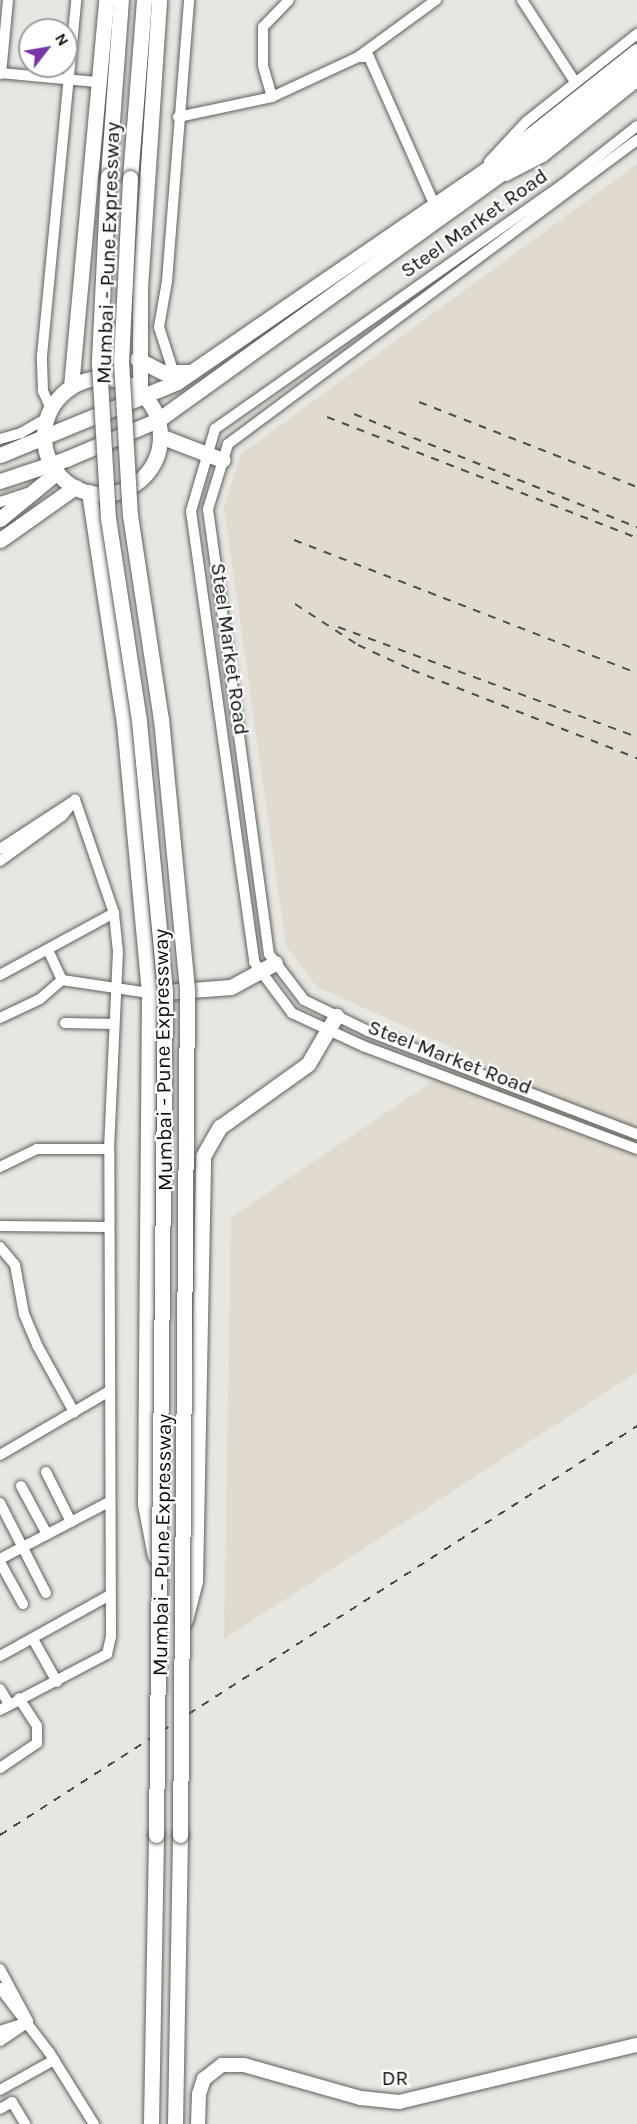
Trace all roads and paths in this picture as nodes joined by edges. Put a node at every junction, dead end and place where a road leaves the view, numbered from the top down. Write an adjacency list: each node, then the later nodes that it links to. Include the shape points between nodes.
1 (8, 0): 15 (street)
2 (76, 0): 16 (street)
3 (106, 0): 17 (highway)
4 (121, 0): 79 (highway, Mumbai - Pune Expressway, bridge, via 99,363 108,518 140,722 165,992)
5 (144, 0): 83 (highway, Mumbai - Pune Expressway, bridge, via 121,361 130,515 161,719 187,990)
6 (159, 0): 26 (highway)
7 (189, 0): 21 (street)
8 (289, 0): 20 (street, via 263,27 263,65)
9 (436, 0): 13 (street)
10 (522, 0): 18 (street)
11 (637, 34): 18 (street)
12 (637, 51): 24 (highway)
13 (358, 57): 20 (street); 25 (street, via 373,63)
14 (637, 67): 24 (highway)
15 (1, 74): 16 (street)
16 (69, 80): 17 (street); 31 (street, via 42,356 43,391)
17 (97, 82): 29 (highway)
18 (575, 82): 24 (street, via 526,122)
19 (637, 82): 24 (street, via 543,157)
20 (272, 97): 21 (street)
21 (178, 117): 28 (street, via 167,281 159,327)
22 (637, 126): 37 (street, Steel Market Road, via 562,184 215,429)
23 (637, 140): 38 (street, Steel Market Road, via 228,444)
24 (475, 184): 25 (highway); 32 (highway)
25 (435, 206): 27 (highway)
26 (137, 359): 28 (highway); 30 (highway)
27 (191, 372): 28 (highway); 30 (highway)
28 (174, 374)
29 (71, 387): 30 (highway, via 106,378); 31 (highway)
30 (143, 396): 32 (highway); 33 (highway)
31 (49, 413): 33 (highway); 35 (street, via 21,433)
32 (158, 420): 34 (highway); 39 (highway)
33 (45, 435): 36 (highway); 39 (highway)
34 (160, 436): 37 (highway); 41 (highway, via 156,458 138,481 111,493)
35 (0, 439)
36 (0, 455)
37 (207, 455): 38 (highway); 52 (street, Steel Market Road, via 191,511 254,962)
38 (223, 460): 51 (street, Steel Market Road, via 208,509 269,954)
39 (54, 468): 40 (highway); 41 (highway); 42 (highway)
40 (0, 481)
41 (82, 489): 45 (highway); 56 (highway, via 124,723)
42 (31, 492): 43 (street); 44 (highway)
43 (0, 501)
44 (0, 519)
45 (0, 540)
46 (75, 800): 47 (street, via 57,808); 48 (street, via 62,816); 49 (street)
47 (0, 849)
48 (0, 861)
49 (114, 913): 50 (street); 55 (street)
50 (48, 950): 53 (street); 54 (street)
51 (275, 963): 52 (highway); 59 (street, Steel Market Road, via 304,1000)
52 (262, 973): 56 (highway, via 231,987); 59 (street, Steel Market Road, via 292,1013)
53 (0, 975)
54 (62, 980): 55 (street); 57 (street, via 40,999)
55 (115, 986): 56 (street); 60 (street)
56 (149, 993): 79 (highway, bridge, via 146,1504)
57 (0, 1018)
58 (65, 1023): 60 (street)
59 (333, 1023): 61 (street, Steel Market Road); 63 (street, Steel Market Road); 83 (highway, bridge, via 297,1074 212,1136 203,1156 195,1581)
60 (114, 1024): 62 (street)
61 (637, 1134)
62 (109, 1149): 64 (street, via 37,1149); 66 (street)
63 (637, 1149)
64 (0, 1167)
65 (0, 1227): 66 (street)
66 (109, 1227): 68 (street)
67 (0, 1247): 69 (street, via 15,1265 24,1314 37,1345)
68 (108, 1392): 69 (street); 74 (street)
69 (74, 1412): 70 (street)
70 (0, 1455)
71 (46, 1472): 75 (street)
72 (21, 1486): 76 (street)
73 (0, 1503): 77 (street)
74 (107, 1503): 75 (street); 81 (street)
75 (71, 1522): 76 (street)
76 (47, 1534): 77 (street)
77 (22, 1547): 78 (street); 80 (street)
78 (0, 1561): 82 (street)
79 (160, 1580): 101 (highway, Mumbai - Pune Expressway, bridge)
80 (46, 1593)
81 (110, 1595): 84 (street); 86 (street, via 107,1654)
82 (22, 1604)
83 (182, 1632): 102 (highway, Mumbai - Pune Expressway, bridge)
84 (33, 1639): 85 (street); 86 (street)
85 (0, 1656)
86 (57, 1682): 88 (street)
87 (0, 1689): 88 (street)
88 (9, 1704): 89 (street, via 37,1726 37,1743)
89 (0, 1768)
90 (0, 1969): 92 (street)
91 (0, 1988): 92 (street)
92 (28, 2022): 93 (street); 94 (street); 96 (street)
93 (0, 2031)
94 (0, 2041)
95 (637, 2045): 103 (main road, DR, via 399,2102 361,2098 244,2065 222,2065 204,2079)
96 (54, 2060): 97 (street); 100 (street)
97 (0, 2090)
98 (0, 2109): 99 (street, via 12,2102)
99 (25, 2124)
100 (93, 2124)
101 (151, 2124)
102 (175, 2124)
103 (198, 2124)

